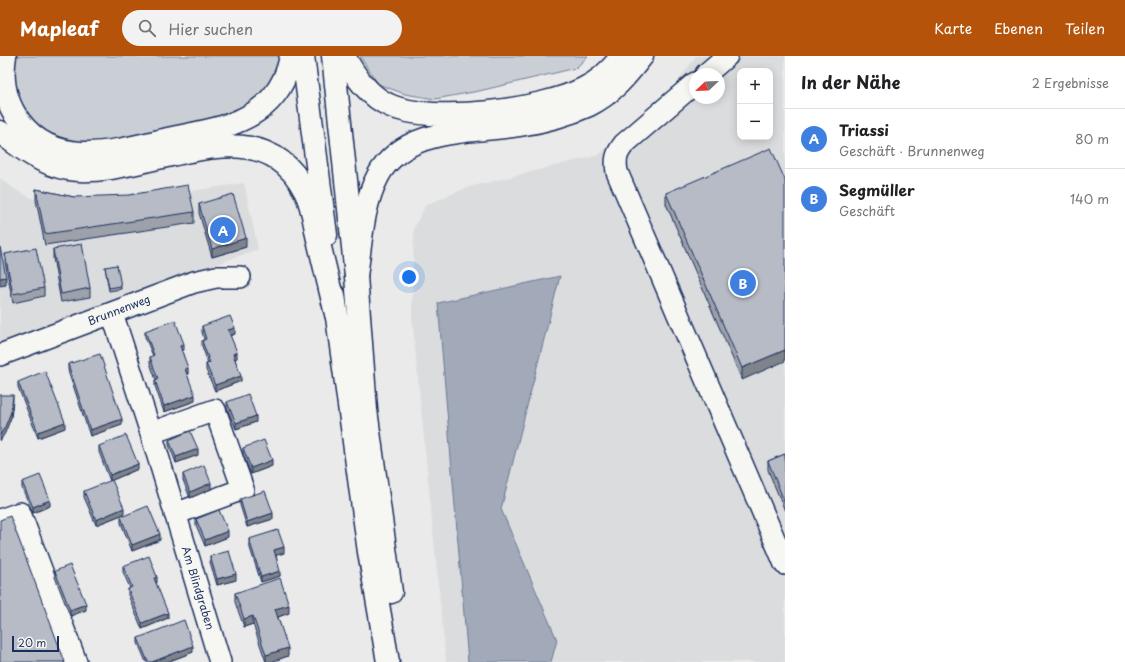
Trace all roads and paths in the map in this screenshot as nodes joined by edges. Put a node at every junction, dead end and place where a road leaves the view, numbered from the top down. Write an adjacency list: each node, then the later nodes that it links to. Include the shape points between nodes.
1 (5, 56): 2 (main road, via 3,84 14,115 26,130 50,146 72,153 84,153 121,149 234,124 269,101 282,84)
2 (292, 56)
3 (303, 56): 15 (main road)
4 (333, 56): 12 (main road)
5 (344, 56): 6 (main road, via 374,97 390,106 407,112 455,115 516,108 554,100 584,89 611,70)
6 (622, 56)
7 (642, 56): 12 (main road, via 619,84 590,104 559,117 433,136 399,152 387,163 378,177 369,199)
8 (727, 56): 9 (street)
9 (713, 68)
10 (689, 88): 20 (street, via 624,144 615,161 616,172)
11 (0, 132): 15 (main road, via 31,155 48,164 69,169 111,168 223,147 251,147 277,157 294,173 310,202)
12 (356, 276): 24 (main road, via 361,360 371,453 387,569)
13 (240, 277): 14 (street, Brunnenweg, via 216,277 198,281)
14 (112, 313): 16 (street, Brunnenweg); 17 (street, Am Blindgraben)
15 (336, 314): 23 (main road, via 369,552)
16 (0, 355)
17 (151, 433): 18 (street, Am Blindgraben); 18 (street, via 214,410 243,489)
18 (175, 514): 22 (street, Am Blindgraben)
19 (0, 520): 21 (street, via 20,513)
20 (785, 564)
21 (76, 662)
22 (220, 662)
23 (388, 662)
24 (404, 662)

